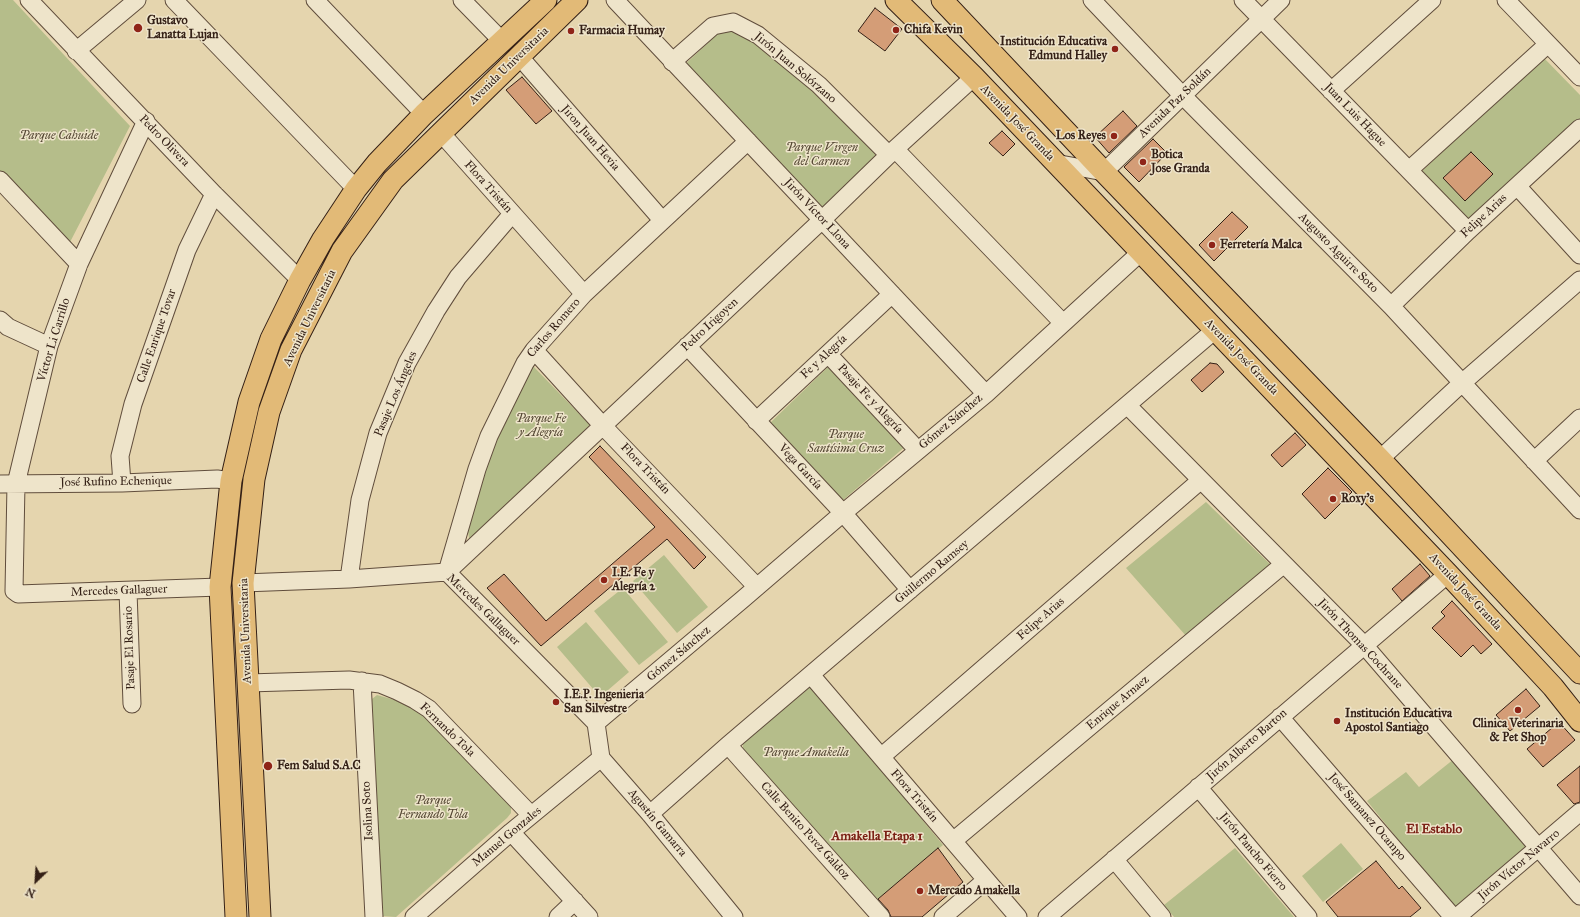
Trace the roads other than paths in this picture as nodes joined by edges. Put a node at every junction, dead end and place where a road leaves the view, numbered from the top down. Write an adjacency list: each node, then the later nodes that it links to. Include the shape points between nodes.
1 (29, 0): 19 (street, Pedro Olivera)
2 (137, 0): 19 (street)
3 (174, 0): 37 (street)
4 (315, 0): 26 (street)
5 (462, 0): 17 (street)
6 (546, 0): 17 (main road, Avenida Universitaria)
7 (576, 0): 20 (main road, Avenida Universitaria)
8 (615, 0): 21 (street, Jirón Víctor Llona)
9 (896, 0): 22 (main road, Avenida José Granda)
10 (942, 0): 34 (main road)
11 (1092, 0): 25 (street, Augusto Aguirre Soto)
12 (1243, 0): 16 (street, Juan Luis Hague)
13 (1281, 0): 16 (street, Avenida Paz Soldán)
14 (1432, 0): 24 (street)
15 (1506, 0): 18 (street)
16 (1262, 19): 24 (street, Juan Luis Hague); 25 (street, Avenida Paz Soldán)
17 (503, 42): 26 (main road, Avenida Universitaria)
18 (1548, 44): 23 (street); 33 (street)
19 (76, 51): 27 (street, Pedro Olivera)
20 (519, 56): 29 (main road, Avenida Universitaria); 40 (street, Jiron Juan Hevia)
21 (672, 62): 30 (street, Jirón Víctor Llona); 31 (street, Jirón Juan Solórzano, via 713,26 733,22 758,35 819,85)
22 (974, 77): 31 (street, Pedro Irigoyen); 32 (main road, Avenida José Granda)
23 (1580, 78)
24 (1331, 91): 33 (street, Juan Luis Hague)
25 (1183, 96): 34 (street, Avenida Paz Soldán); 50 (street, Augusto Aguirre Soto)
26 (424, 114): 37 (main road, Avenida Universitaria)
27 (146, 121): 38 (street, Pedro Olivera); 45 (street, Víctor Li Carrillo)
28 (1580, 128): 36 (street, Felipe Arias)
29 (441, 133): 39 (street, Flora Tristán); 77 (main road, Avenida Universitaria, via 394,180 342,251 291,350 269,412 254,479)
30 (748, 142): 40 (street, Carlos Romero); 41 (street, Jirón Víctor Llona)
31 (892, 152): 41 (street, Pedro Irigoyen); 52 (street, Jirón Juan Solórzano)
32 (1055, 163): 34 (street); 43 (main road, Avenida José Granda)
33 (1409, 170): 42 (street, Juan Luis Hague)
34 (1104, 172): 65 (main road)
35 (0, 180): 45 (street)
36 (1517, 186): 42 (street, Felipe Arias); 44 (street)
37 (356, 189): 46 (main road, Avenida Universitaria)
38 (214, 194): 46 (street, Pedro Olivera); 69 (street, Calle Enrique Tovar, via 187,250 133,404 120,456)
39 (512, 214): 48 (street, Flora Tristán); 76 (street, Pasaje Los Ángeles, via 458,277 407,363 378,433 360,500)
40 (662, 220): 48 (street, Carlos Romero)
41 (822, 220): 49 (street, Jirón Víctor Llona); 55 (street, Pedro Irigoyen)
42 (1468, 231): 50 (street, Felipe Arias)
43 (1141, 252): 52 (street, Gómez Sánchez); 53 (main road, Avenida José Granda)
44 (1580, 255)
45 (79, 264): 54 (street, Víctor Li Carrillo)
46 (300, 280): 68 (main road, Avenida Universitaria, via 272,339 249,402)
47 (1580, 280): 58 (street)
48 (584, 294): 56 (street, Carlos Romero)
49 (892, 294): 57 (street, Fe y Alegría); 59 (street, Jirón Víctor Llona)
50 (1390, 306): 58 (street, Augusto Aguirre Soto)
51 (0, 320): 54 (street, via 8,327)
52 (1064, 323): 59 (street, Gómez Sánchez)
53 (1215, 330): 60 (street, Guillermo Ramsey); 75 (main road, Avenida José Granda)
54 (49, 346): 70 (street, Víctor Li Carrillo)
55 (687, 346): 62 (street, Vega García); 63 (street, Pedro Irigoyen)
56 (534, 350): 63 (street, Flora Tristán); 74 (street, Carlos Romero, via 489,436)
57 (828, 354): 62 (street, Fe y Alegría); 64 (street, Pasaje Fe y Alegría)
58 (1462, 383): 65 (street); 66 (street, Augusto Aguirre Soto)
59 (986, 394): 72 (street, Gómez Sánchez)
60 (1127, 405): 67 (street, Jirón Thomas Cochrane); 80 (street, Guillermo Ramsey)
61 (1580, 418): 66 (street)
62 (756, 421): 72 (street, Vega García)
63 (603, 426): 74 (street, Pedro Irigoyen); 78 (street, Flora Tristán)
64 (912, 444)
65 (1380, 459): 83 (main road)
66 (1534, 461): 71 (street, Augusto Aguirre Soto)
67 (1202, 480): 73 (street, Jirón Thomas Cochrane); 95 (street, Felipe Arias)
68 (231, 481): 69 (street, José Rufino Echenique, via 218,479); 79 (main road, Avenida Universitaria)
69 (122, 483): 70 (street, José Rufino Echenique)
70 (8, 484): 82 (street, Víctor Li Carrillo, via 14,591)
71 (1580, 510)
72 (843, 513): 78 (street, Gómez Sánchez); 80 (street, Vega García)
73 (1284, 564): 85 (street, Jirón Thomas Cochrane); 102 (street, Enrique Arnaez)
74 (447, 572): 76 (street, Mercedes Gallaguer); 93 (street, Mercedes Gallaguer)
75 (1448, 574): 84 (main road, Avenida José Granda); 85 (street, Jirón Alberto Barton)
76 (349, 579): 77 (street, Mercedes Gallaguer)
77 (243, 583): 89 (main road, Avenida Universitaria)
78 (757, 587): 93 (street, Gómez Sánchez)
79 (220, 588): 81 (street, Mercedes Gallaguer); 108 (main road, Avenida Universitaria)
80 (910, 590): 87 (street, Guillermo Ramsey)
81 (128, 591): 82 (street, Mercedes Gallaguer); 90 (street, Pasaje El Rosario)
82 (18, 594)
83 (1523, 611): 84 (main road); 86 (main road)
84 (1502, 632): 92 (main road, Avenida José Granda, via 1553,687)
85 (1364, 646): 91 (street, Jirón Alberto Barton); 103 (street, Jirón Thomas Cochrane)
86 (1580, 673)
87 (811, 675): 94 (street, Guillermo Ramsey); 95 (street, Flora Tristán)
88 (362, 681): 89 (street, Fernando Tola); 100 (street, Fernando Tola, via 380,684 429,708); 110 (street, Isolina Soto)
89 (248, 683): 109 (main road, Avenida Universitaria)
90 (132, 704)
91 (1280, 717): 97 (street, Jirón Alberto Barton); 121 (street, José Samanez Ocampo)
92 (1580, 721)
93 (596, 723): 96 (street)
94 (728, 745): 99 (street, Guillermo Ramsey); 115 (street, Calle Benito Perez Galdoz)
95 (881, 757): 102 (street, Flora Tristán)
96 (602, 758): 99 (street, Agustín Gamarra); 100 (street, Manuel Gonzales)
97 (1198, 788): 104 (street, Jirón Alberto Barton); 120 (street, Jirón Pancho Fierro)
98 (1580, 812): 103 (street, Jirón Víctor Navarro)
99 (650, 814): 114 (street, Agustín Gamarra)
100 (531, 815): 101 (street, Manuel Gonzales)
101 (510, 832): 107 (street); 111 (street, Manuel Gonzales)
102 (952, 841): 105 (street, Flora Tristán)
103 (1539, 848): 106 (street, Jirón Thomas Cochrane); 122 (street, Jirón Víctor Navarro)
104 (1114, 859): 118 (street, Jirón Alberto Barton); 119 (street)
105 (986, 880): 116 (street); 117 (street, Flora Tristán)
106 (1580, 896)
107 (575, 901): 112 (street); 113 (street)
108 (236, 917)
109 (260, 917)
110 (374, 917)
111 (414, 917)
112 (558, 917)
113 (589, 917)
114 (734, 917)
115 (881, 917)
116 (943, 917)
117 (1018, 917)
118 (1047, 917)
119 (1162, 917)
120 (1308, 917)
121 (1453, 917)
122 (1457, 917)

